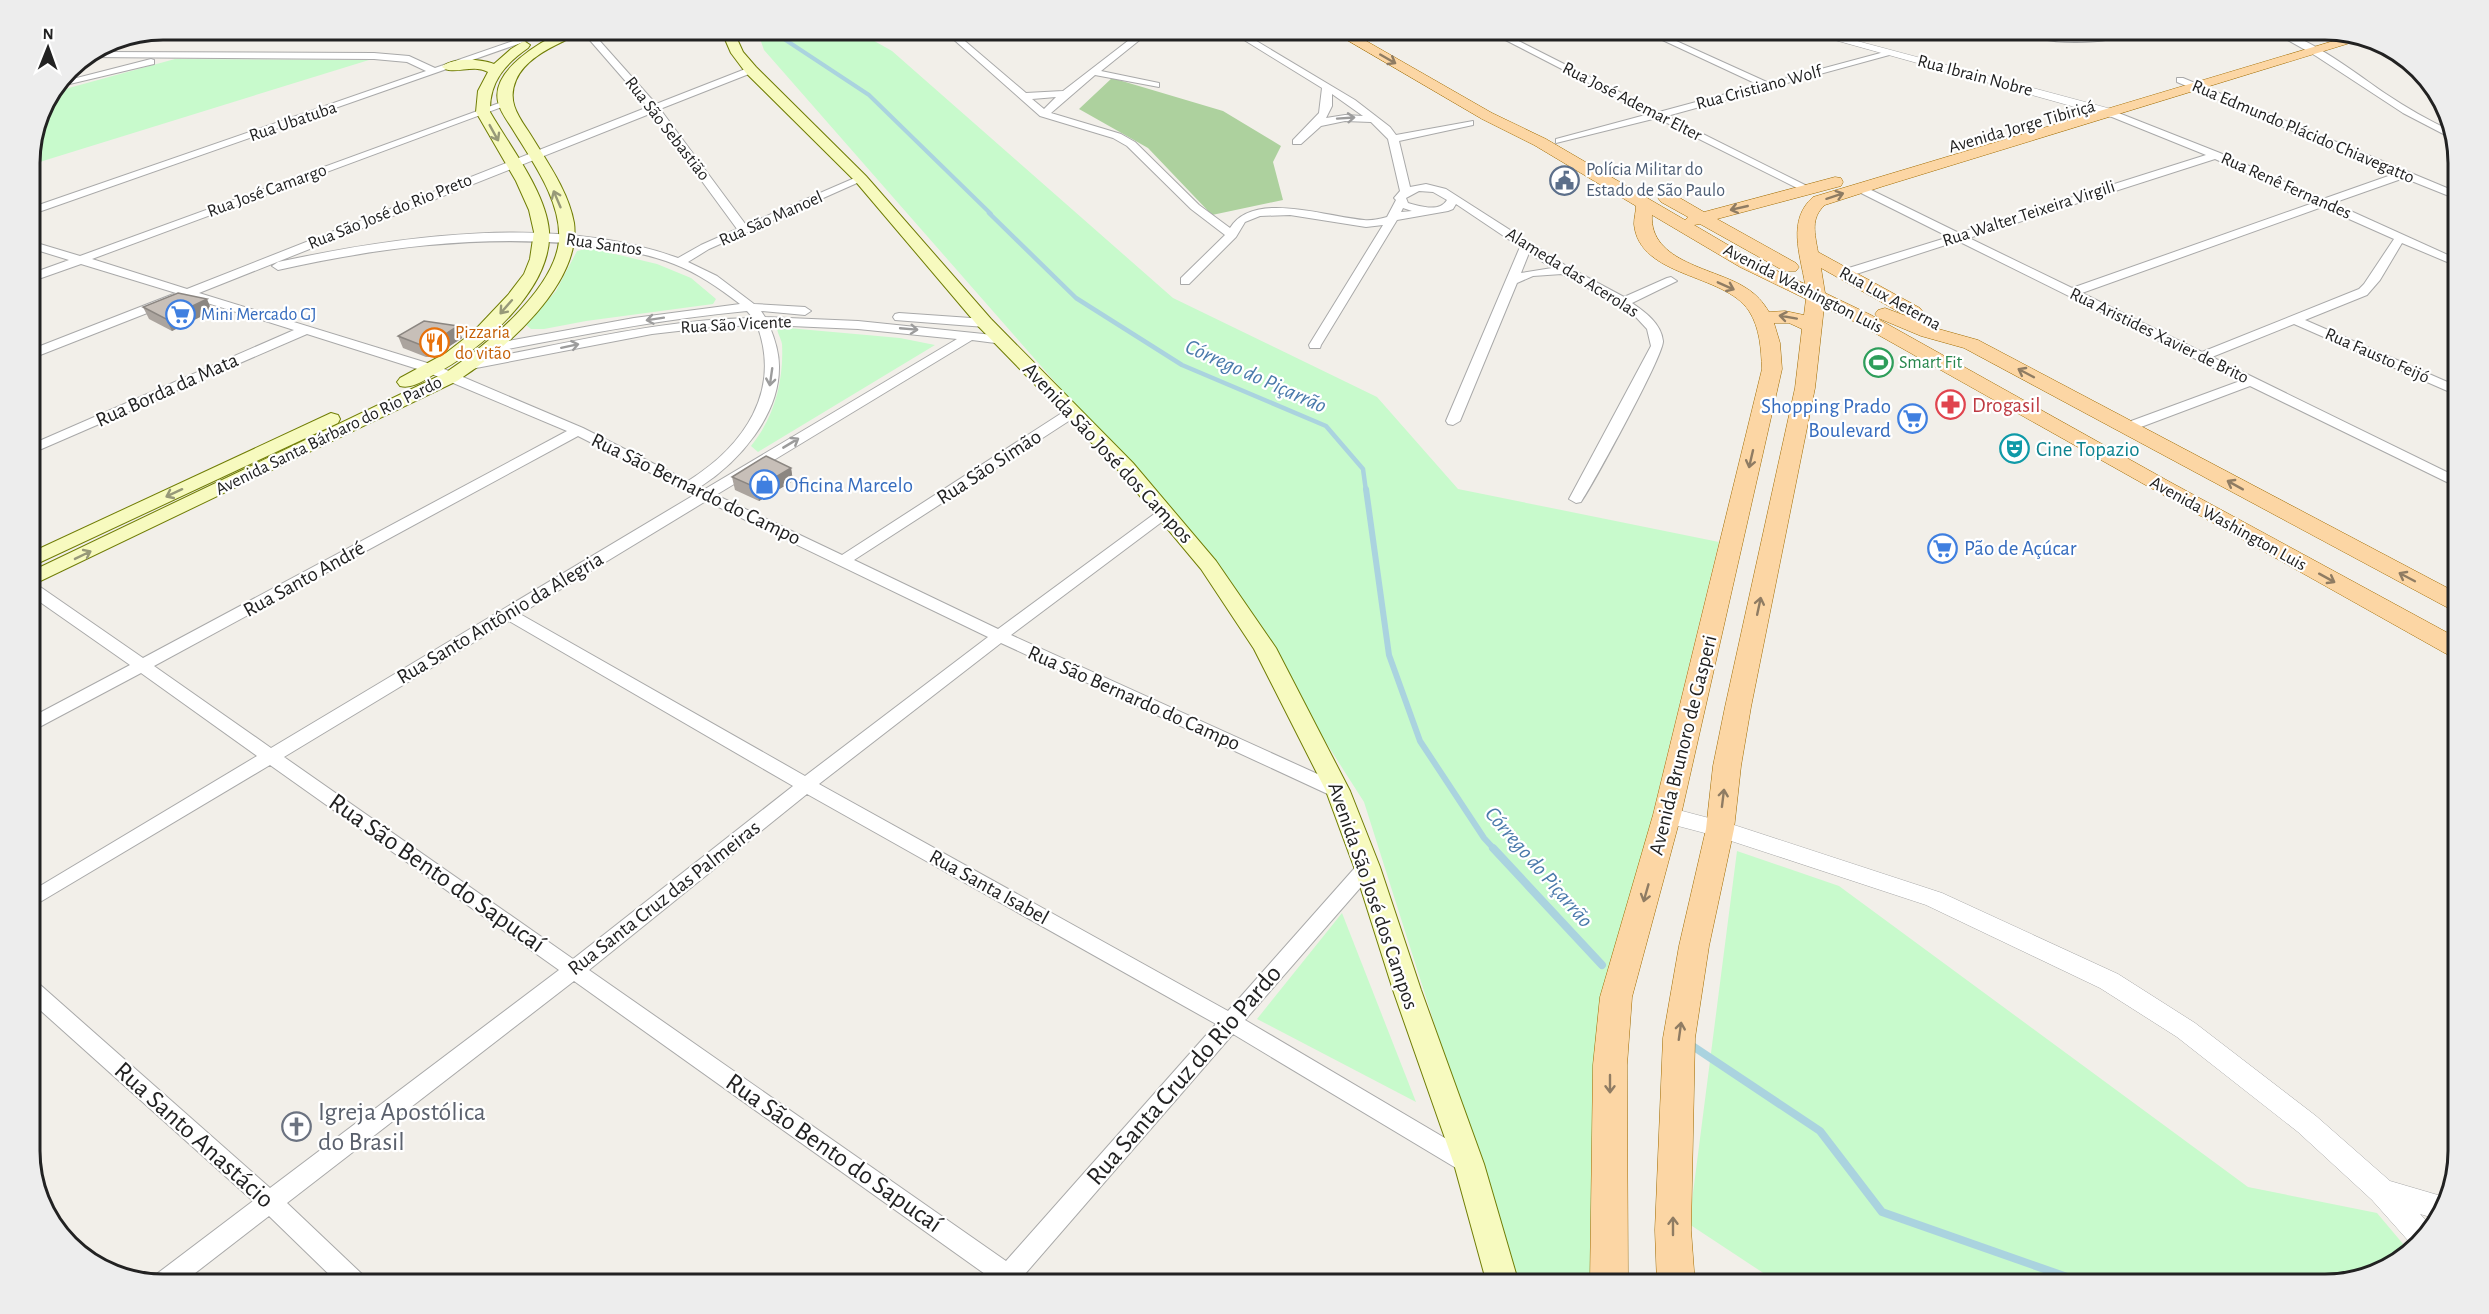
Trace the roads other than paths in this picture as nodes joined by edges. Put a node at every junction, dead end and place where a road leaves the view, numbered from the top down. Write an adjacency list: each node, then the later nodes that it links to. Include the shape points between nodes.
1 (526, 40): 22 (street, Rua Ubatuba)
2 (534, 40): 23 (main road)
3 (553, 40): 34 (main road, via 528,56 506,85)
4 (594, 40): 36 (street, Rua São Sebastião)
5 (731, 40): 24 (main road, Avenida São José dos Campos)
6 (959, 40): 33 (street)
7 (1135, 40): 25 (street)
8 (1248, 40): 31 (street)
9 (1354, 40): 60 (main road, Avenida Washington Luis, one-way to 60)
10 (1383, 40): 46 (main road, Avenida Washington Luis)
11 (1510, 40): 40 (street, Rua José Ademar Elter)
12 (1667, 40): 30 (street)
13 (1839, 40): 18 (street, Rua Ibrain Nobre)
14 (2293, 40): 17 (street)
15 (2324, 40): 17 (main road, Avenida Jorge Tibiriçá)
16 (2337, 42): 17 (main road, Avenida Jorge Tibiriçá)
17 (2307, 47): 28 (main road, Avenida Jorge Tibiriçá); 44 (street)
18 (1888, 54): 30 (street, Rua Cristiano Wolf); 35 (street, Rua Ibrain Nobre)
19 (106, 55): 20 (street)
20 (138, 56): 21 (street); 26 (street)
21 (170, 56): 22 (street, via 374,56 409,59); 27 (street)
22 (442, 69): 23 (main road, via 478,65); 62 (street, Rua Ubatuba)
23 (494, 70): 37 (main road, via 484,89)
24 (751, 70): 36 (street, Rua São José do Rio Preto); 53 (main road, Avenida São José dos Campos)
25 (1094, 72): 29 (street); 32 (street)
26 (75, 79)
27 (74, 81)
28 (2188, 83): 35 (main road, Avenida Jorge Tibiriçá); 38 (main road, Avenida Jorge Tibiriçá); 52 (street, Rua Edmundo Plácido Chiavegatto)
29 (1156, 85)
30 (1768, 86): 40 (street, Rua Cristiano Wolf)
31 (1328, 88): 41 (street); 42 (street, via 1329,102)
32 (1065, 94): 33 (street); 39 (street)
33 (1023, 96): 39 (street)
34 (505, 104): 37 (street, Rua José Camargo); 48 (main road, Avenida Santa Bárbaro do Rio Pardo)
35 (2092, 106): 38 (street, Rua Ibrain Nobre); 55 (main road, Avenida Jorge Tibiriçá)
36 (653, 107): 48 (street, Rua São José do Rio Preto); 71 (street, Rua São Sebastião)
37 (483, 112): 51 (main road, Avenida Santa Bárbaro do Rio Pardo, one-way to 51); 82 (street, Rua José Camargo)
38 (2111, 113): 49 (street, Rua Renê Fernandes); 54 (main road, Avenida Jorge Tibiriçá)
39 (1044, 114): 72 (street, via 1131,144 1196,207)
40 (1657, 115): 46 (street, Rua Cristiano Wolf); 55 (street, Rua José Ademar Elter)
41 (1374, 119): 42 (street, one-way to 41, via 1345,118); 45 (street)
42 (1318, 123): 47 (street)
43 (1469, 123): 45 (street)
44 (2444, 132)
45 (1393, 139): 50 (street)
46 (1560, 141): 67 (main road, Avenida Washington Luis)
47 (1297, 142)
48 (534, 155): 51 (street, Rua São José do Rio Preto); 78 (main road, Avenida Santa Bárbaro do Rio Pardo, one-way to 48, via 560,207)
49 (2216, 155): 61 (street, Rua Renê Fernandes); 76 (street, Rua Walter Teixeira Virgili)
50 (1400, 160): 57 (street, Alameda das Acerolas); 58 (street)
51 (511, 163): 74 (main road, Avenida Santa Bárbaro do Rio Pardo, via 534,205); 90 (street, Rua São José do Rio Preto)
52 (2404, 174): 56 (street, Rua Edmundo Plácido Chiavegatto); 61 (street)
53 (861, 179): 71 (street, Rua São Manoel); 101 (main road, Avenida São José dos Campos)
54 (1859, 188): 70 (main road, Avenida Jorge Tibiriçá, one-way to 54, via 1810,209 1819,201); 76 (street, Rua Aristides Xavier de Brito)
55 (1807, 190): 59 (main road, Avenida Jorge Tibiriçá)
56 (2448, 192)
57 (1447, 194): 58 (street, via 1424,188); 63 (street, via 1453,203); 65 (street, Alameda das Acerolas)
58 (1403, 197): 64 (street, via 1409,208); 66 (street)
59 (1770, 201): 67 (main road, Avenida Jorge Tibiriçá, one-way to 67); 70 (main road, via 1791,211)
60 (1645, 202): 69 (main road, Avenida Washington Luis); 87 (main road, Avenida Brunoro de Gasperi, via 1645,237)
61 (2323, 203): 77 (street, Rua Renê Fernandes); 94 (street)
62 (41, 208)
63 (1444, 209): 64 (street, Alameda das Acerolas); 65 (street, Alameda das Acerolas)
64 (1425, 211): 66 (street, Alameda das Acerolas)
65 (1480, 213): 79 (street, Alameda das Acerolas)
66 (1392, 218): 68 (street, Alameda das Acerolas); 73 (street)
67 (1703, 218): 69 (main road); 85 (main road, Avenida Washington Luis)
68 (1366, 224): 72 (street, via 1270,212 1241,220); 73 (street)
69 (1679, 224): 75 (main road, Avenida Washington Luis); 87 (main road, via 1667,229 1663,238)
70 (1804, 224): 81 (main road, Avenida Brunoro de Gasperi)
71 (745, 231): 84 (street, Rua São Manoel)
72 (1232, 235): 91 (street)
73 (1384, 235): 104 (street)
74 (541, 237): 78 (street, Rua Santos); 90 (street, Rua Santos, via 403,242); 109 (main road, Avenida Santa Bárbaro do Rio Pardo, one-way to 109, via 537,262 512,299 476,339)
75 (1700, 237): 85 (main road, via 1772,270); 97 (main road, Avenida Washington Luis)
76 (1958, 237): 88 (street, Rua Walter Teixeira Virgili); 94 (street, Rua Aristides Xavier de Brito)
77 (2400, 238): 83 (street, Rua Renê Fernandes); 98 (street, via 2375,281 2363,292)
78 (566, 239): 84 (street, Rua Santos, via 626,246); 105 (main road, Avenida Santa Bárbaro do Rio Pardo, via 562,256 542,293)
79 (1526, 246): 86 (street, Alameda das Acerolas); 92 (street)
80 (41, 247): 82 (street, Rua São Bernardo do Campo)
81 (1809, 254): 88 (main road, Rua Lux Aeterna); 97 (main road, Avenida Brunoro de Gasperi)
82 (81, 259): 89 (street, Rua José Camargo); 93 (street, Rua São Bernardo do Campo)
83 (2448, 259)
84 (681, 261): 96 (street, Rua Santos)
85 (1791, 267): 97 (main road, Avenida Washington Luis)
86 (1565, 270): 92 (street, via 1531,273); 95 (street, Alameda das Acerolas)
87 (1672, 270): 95 (street); 100 (main road, Avenida Brunoro de Gasperi, one-way to 100, via 1681,266 1746,296)
88 (1843, 273): 103 (main road, Rua Lux Aeterna)
89 (41, 274)
90 (228, 278): 93 (street, Rua São José do Rio Preto)
91 (1185, 281)
92 (1510, 281): 116 (street)
93 (185, 293): 102 (street, Rua São Bernardo do Campo); 106 (street, Rua São José do Rio Preto)
94 (2071, 293): 107 (street, Rua Aristides Xavier de Brito)
95 (1623, 302): 123 (street, Alameda das Acerolas, via 1652,327 1657,345)
96 (750, 307): 99 (street, Rua Santos); 101 (street, Rua São Vicente); 105 (street, Rua São Vicente, one-way to 105)
97 (1814, 307): 100 (main road, one-way to 100, via 1801,320 1785,316); 103 (main road, Avenida Washington Luis, via 1904,324); 115 (main road, Avenida Washington Luis, via 1864,319); 139 (main road, Avenida Brunoro de Gasperi, one-way to 97, via 1738,707 1805,388)
98 (2296, 320): 107 (street); 112 (street, Rua Fausto Feijó)
99 (761, 321): 101 (street, Rua São Vicente, one-way to 101); 108 (street, Rua São Vicente, one-way to 99, via 616,337); 121 (street, Rua Santos, one-way to 121, via 773,372 763,404 743,442 723,464)
100 (1764, 321): 138 (main road, Avenida Brunoro de Gasperi, one-way to 138, via 1772,369)
101 (977, 330): 114 (main road, Avenida São José dos Campos, via 1003,340); 122 (street, Rua Santo Antônio da Alegria, one-way to 101)
102 (303, 331): 109 (street, Rua São Bernardo do Campo); 119 (street, Rua Borda da Mata)
103 (1971, 344): 113 (main road, Avenida Washington Luis, one-way to 103)
104 (1315, 345)
105 (492, 348): 108 (main road, Avenida Santa Bárbaro do Rio Pardo)
106 (41, 351)
107 (2201, 357): 111 (street, Rua Aristides Xavier de Brito)
108 (471, 365): 110 (main road, Avenida Santa Bárbaro do Rio Pardo)
109 (432, 369): 110 (street, Rua São Bernardo do Campo); 125 (main road, Avenida Santa Bárbaro do Rio Pardo, one-way to 125)
110 (451, 377): 118 (street, Rua São Bernardo do Campo); 127 (main road, Avenida Santa Bárbaro do Rio Pardo, one-way to 110)
111 (2252, 381): 117 (street); 120 (street, Rua Aristides Xavier de Brito)
112 (2448, 387)
113 (2081, 403): 115 (main road, via 2050,405 2040,411); 117 (main road, Avenida Washington Luis)
114 (1074, 412): 124 (main road, Avenida São José dos Campos); 126 (street, Rua São Simão)
115 (2039, 418): 132 (main road, Avenida Washington Luis, one-way to 132)
116 (1453, 421)
117 (2128, 427): 129 (main road, Avenida Washington Luis, one-way to 117)
118 (578, 431): 121 (street, Rua São Bernardo do Campo); 133 (street, Rua Santo André)
119 (41, 445)
120 (2448, 477)
121 (689, 487): 122 (street, Rua São Bernardo do Campo)
122 (705, 495): 126 (street, Rua São Bernardo do Campo); 130 (street, Rua Santo Antônio da Alegria)
123 (1575, 499)
124 (1166, 512): 131 (street, Rua Santa Cruz das Palmeiras); 137 (main road, Avenida São José dos Campos, via 1209,565 1265,648)
125 (41, 556)
126 (844, 560): 131 (street, Rua São Bernardo do Campo)
127 (41, 575)
128 (41, 595): 133 (street, Rua São Bento do Sapucaí)
129 (2448, 598)
130 (507, 613): 135 (street, Rua Santo Antônio da Alegria); 136 (street, Rua Santa Isabel)
131 (1001, 637): 136 (street, Rua Santa Cruz das Palmeiras); 137 (street, Rua São Bernardo do Campo)
132 (2448, 644)
133 (141, 667): 134 (street, Rua Santo André); 135 (street, Rua São Bento do Sapucaí)
134 (41, 720)
135 (272, 756): 141 (street, Rua Santo Antônio da Alegria); 142 (street, Rua São Bento do Sapucaí)
136 (806, 785): 142 (street, Rua Santa Cruz das Palmeiras); 144 (street, Rua Santa Isabel)
137 (1338, 791): 140 (main road, Avenida São José dos Campos)
138 (1667, 815): 139 (street); 155 (main road, Avenida Brunoro de Gasperi, one-way to 155, via 1616,997 1610,1065)
139 (1720, 829): 146 (street, via 1934,899 2109,981 2186,1030 2307,1124); 156 (main road, Avenida Brunoro de Gasperi, one-way to 139, via 1672,1230 1679,1038)
140 (1367, 867): 144 (street, Rua Santa Cruz do Rio Pardo); 145 (main road, Avenida São José dos Campos)
141 (41, 894)
142 (574, 970): 147 (street, Rua Santa Cruz das Palmeiras); 152 (street, Rua São Bento do Sapucaí)
143 (41, 998): 147 (street, Rua Santo Anastácio)
144 (1230, 1022): 145 (street, Rua Santa Isabel); 153 (street, Rua Santa Cruz do Rio Pardo)
145 (1469, 1164): 154 (main road, Avenida São José dos Campos)
146 (2382, 1191): 148 (street); 149 (street)
147 (270, 1202): 150 (street, Rua Santa Cruz das Palmeiras); 151 (street, Rua Santo Anastácio)
148 (2435, 1206)
149 (2418, 1231)
150 (175, 1274)
151 (346, 1274)
152 (999, 1274)
153 (1015, 1274)
154 (1500, 1274)
155 (1610, 1274)
156 (1675, 1274)

